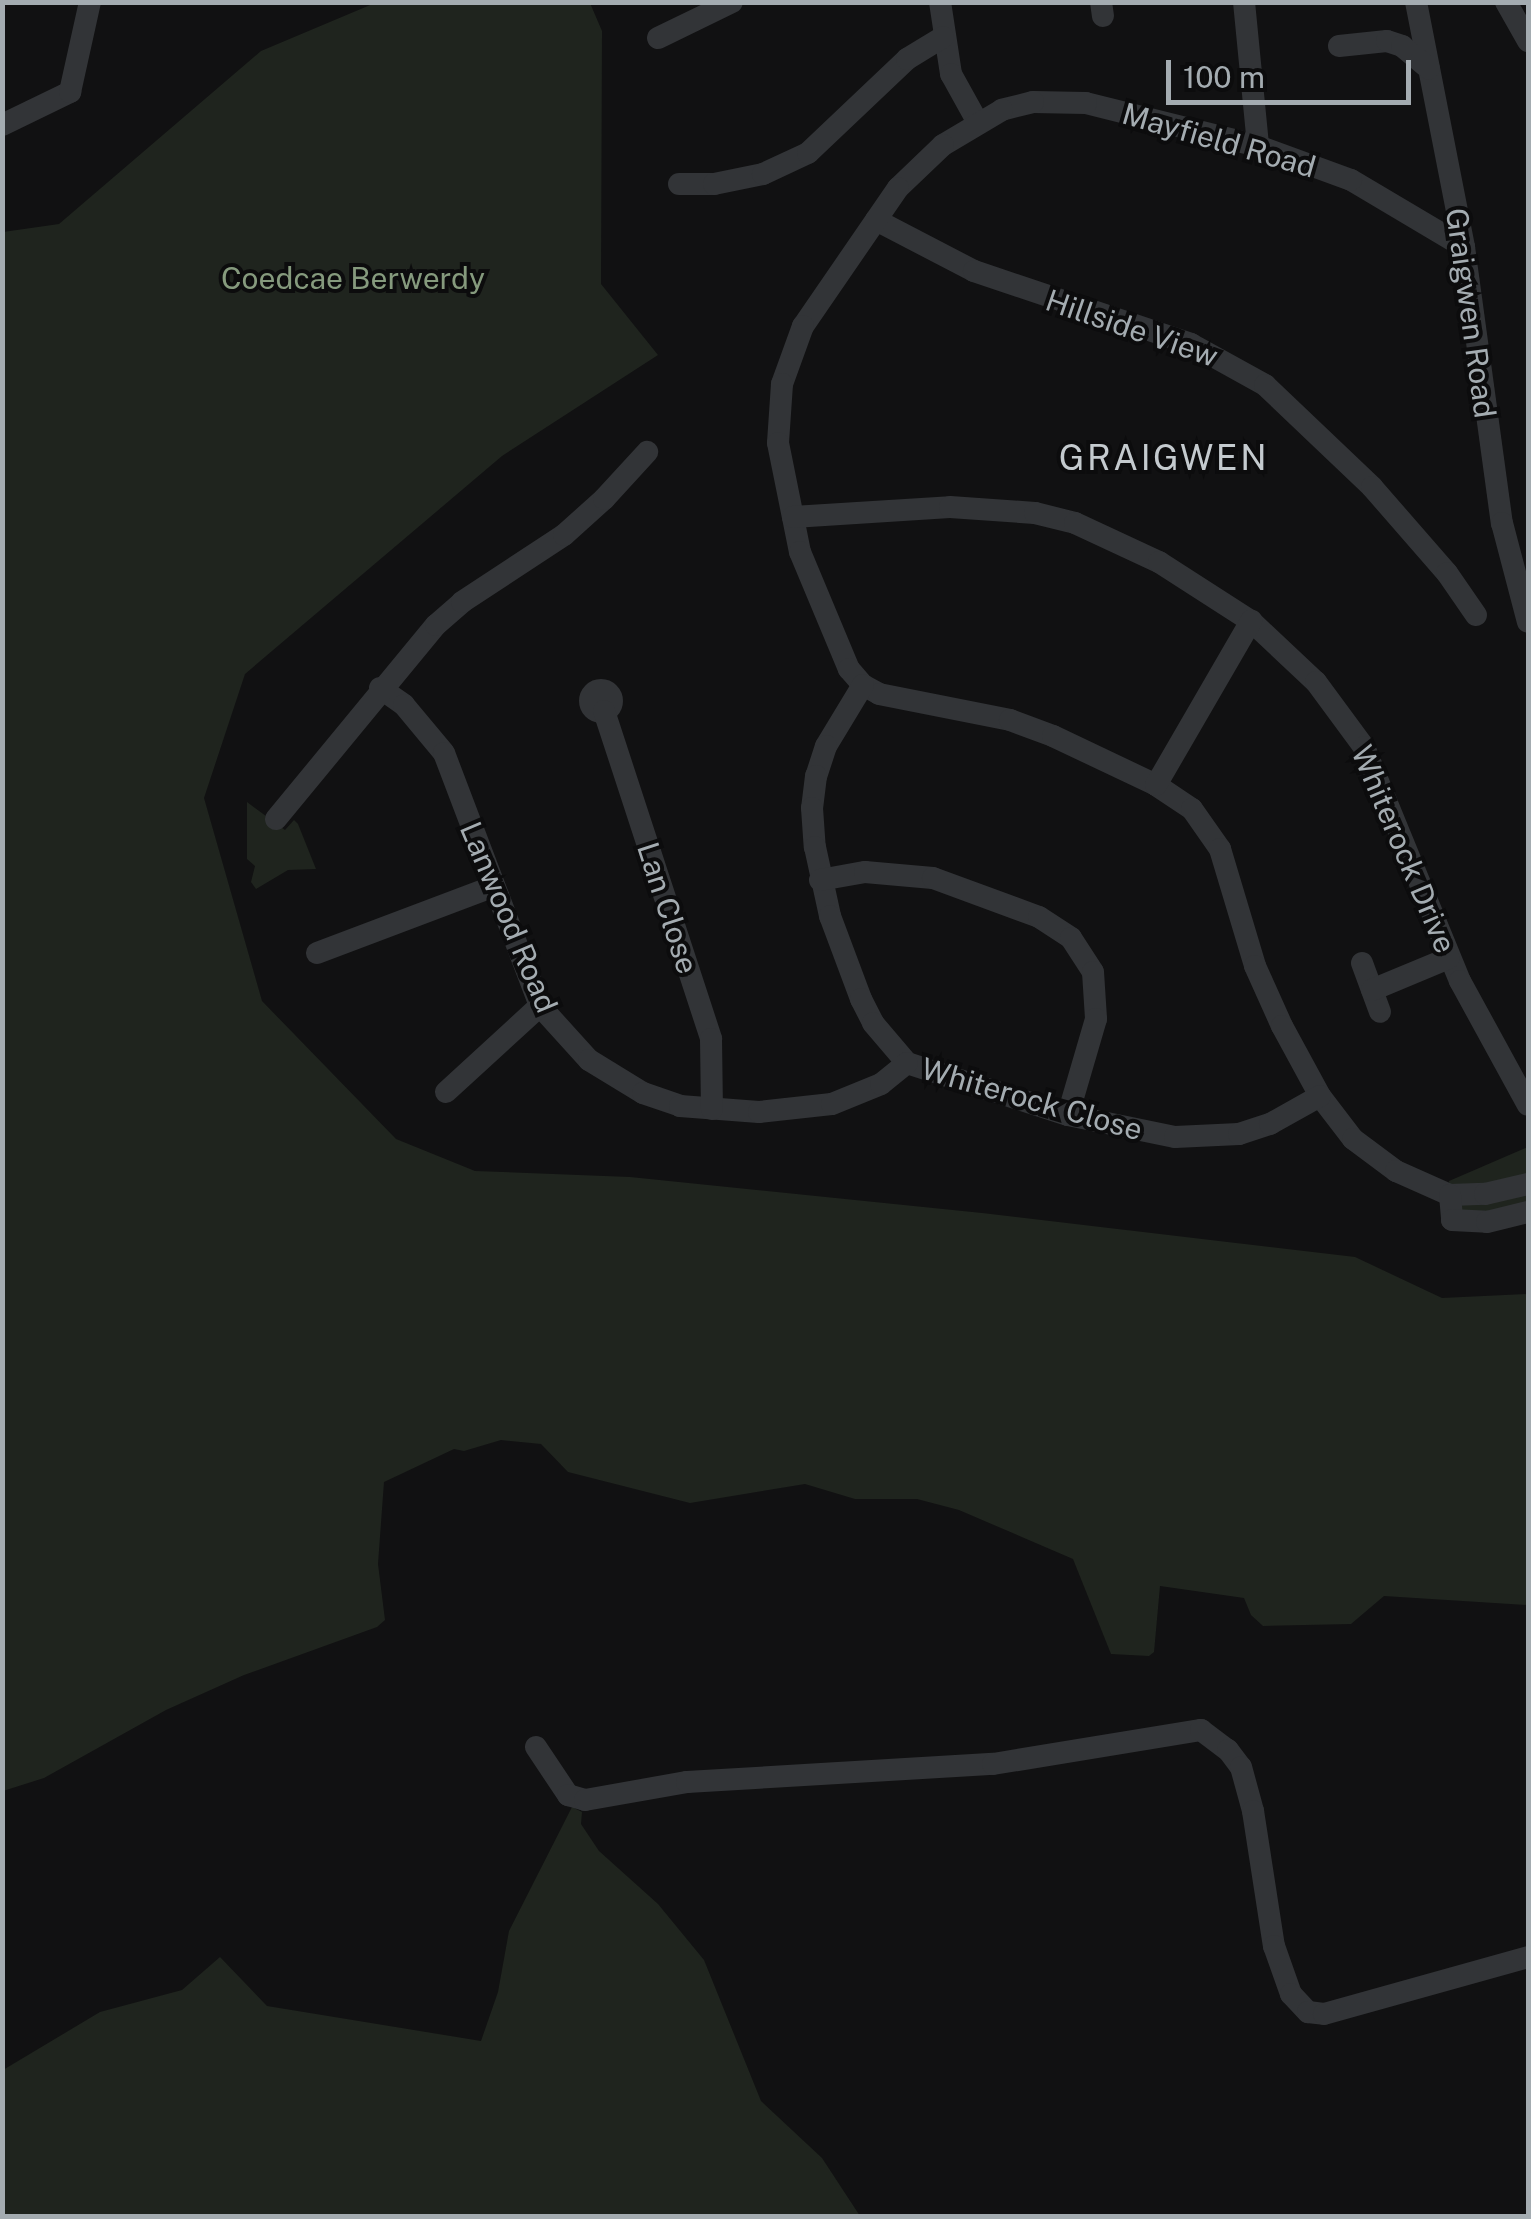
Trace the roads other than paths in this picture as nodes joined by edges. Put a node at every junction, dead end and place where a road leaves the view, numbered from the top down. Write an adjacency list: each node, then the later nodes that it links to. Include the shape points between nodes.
1 (90, 2): 12 (street, via 70,92)
2 (732, 2): 8 (street)
3 (940, 2): 7 (street)
4 (1244, 2): 14 (street)
5 (1416, 2): 11 (street, Graigwen Road)
6 (1506, 2): 9 (street)
7 (943, 37): 13 (street); 15 (street, via 907,59 808,154 763,174)
8 (658, 38)
9 (1528, 41)
10 (1340, 46): 11 (street, via 1387,41)
11 (1429, 69): 17 (street, Graigwen Road)
12 (2, 125)
13 (969, 126): 14 (street, Mayfield Road, via 1033,102 1060,100); 16 (street, via 923,163)
14 (1258, 146): 17 (street, Mayfield Road, via 1351,180)
15 (679, 184)
16 (876, 220): 19 (street, via 803,326 782,384 778,443); 22 (street, Hillside View, via 974,272 1191,344 1265,385 1372,487)
17 (1464, 246): 20 (street, Graigwen Road)
18 (646, 452): 26 (street, via 564,535 462,602)
19 (792, 516): 23 (street, Whiterock Drive, via 950,507 1035,513 1075,523 1159,562); 25 (street, via 816,597)
20 (1502, 523): 21 (street); 24 (street, Graigwen Road)
21 (1528, 538)
22 (1476, 616)
23 (1251, 622): 28 (street); 33 (street, Whiterock Drive, via 1316,682 1364,747)
24 (1528, 622)
25 (863, 685): 28 (street, via 902,700 1010,720); 30 (street, Whiterock Close, via 816,776 812,808)
26 (380, 688): 29 (street); 31 (street, Lanwood Road, via 444,753)
27 (604, 712): 40 (street, Lan Close, via 711,1039)
28 (1156, 785): 39 (street, via 1213,833 1254,966)
29 (276, 820)
30 (820, 880): 36 (street, Whiterock Close, via 873,1024); 41 (street, via 865,872 933,878 1039,917 1071,938 1093,972 1096,1020)
31 (494, 886): 32 (street); 35 (street, Lanwood Road)
32 (317, 952)
33 (1449, 958): 34 (street, via 1376,1001); 37 (street, Whiterock Drive)
34 (1362, 963)
35 (540, 1006): 38 (street); 40 (street, Lanwood Road, via 568,1042 614,1078 680,1106)
36 (908, 1063): 40 (street, Lanwood Road, via 881,1084 832,1104); 41 (street, Whiterock Close)
37 (1525, 1091)
38 (446, 1092)
39 (1320, 1096): 41 (street, Whiterock Close, via 1270,1124 1208,1138 1140,1133); 43 (street, via 1372,1156)
40 (712, 1109)
41 (1068, 1115)
42 (1528, 1184): 43 (street)
43 (1450, 1195): 44 (street, via 1452,1220 1487,1222)
44 (1528, 1212)
45 (536, 1747): 46 (street, via 576,1800 686,1782 993,1764 1201,1730 1241,1768 1274,1946 1291,1994 1308,2012 1324,2014)
46 (1528, 1957)

